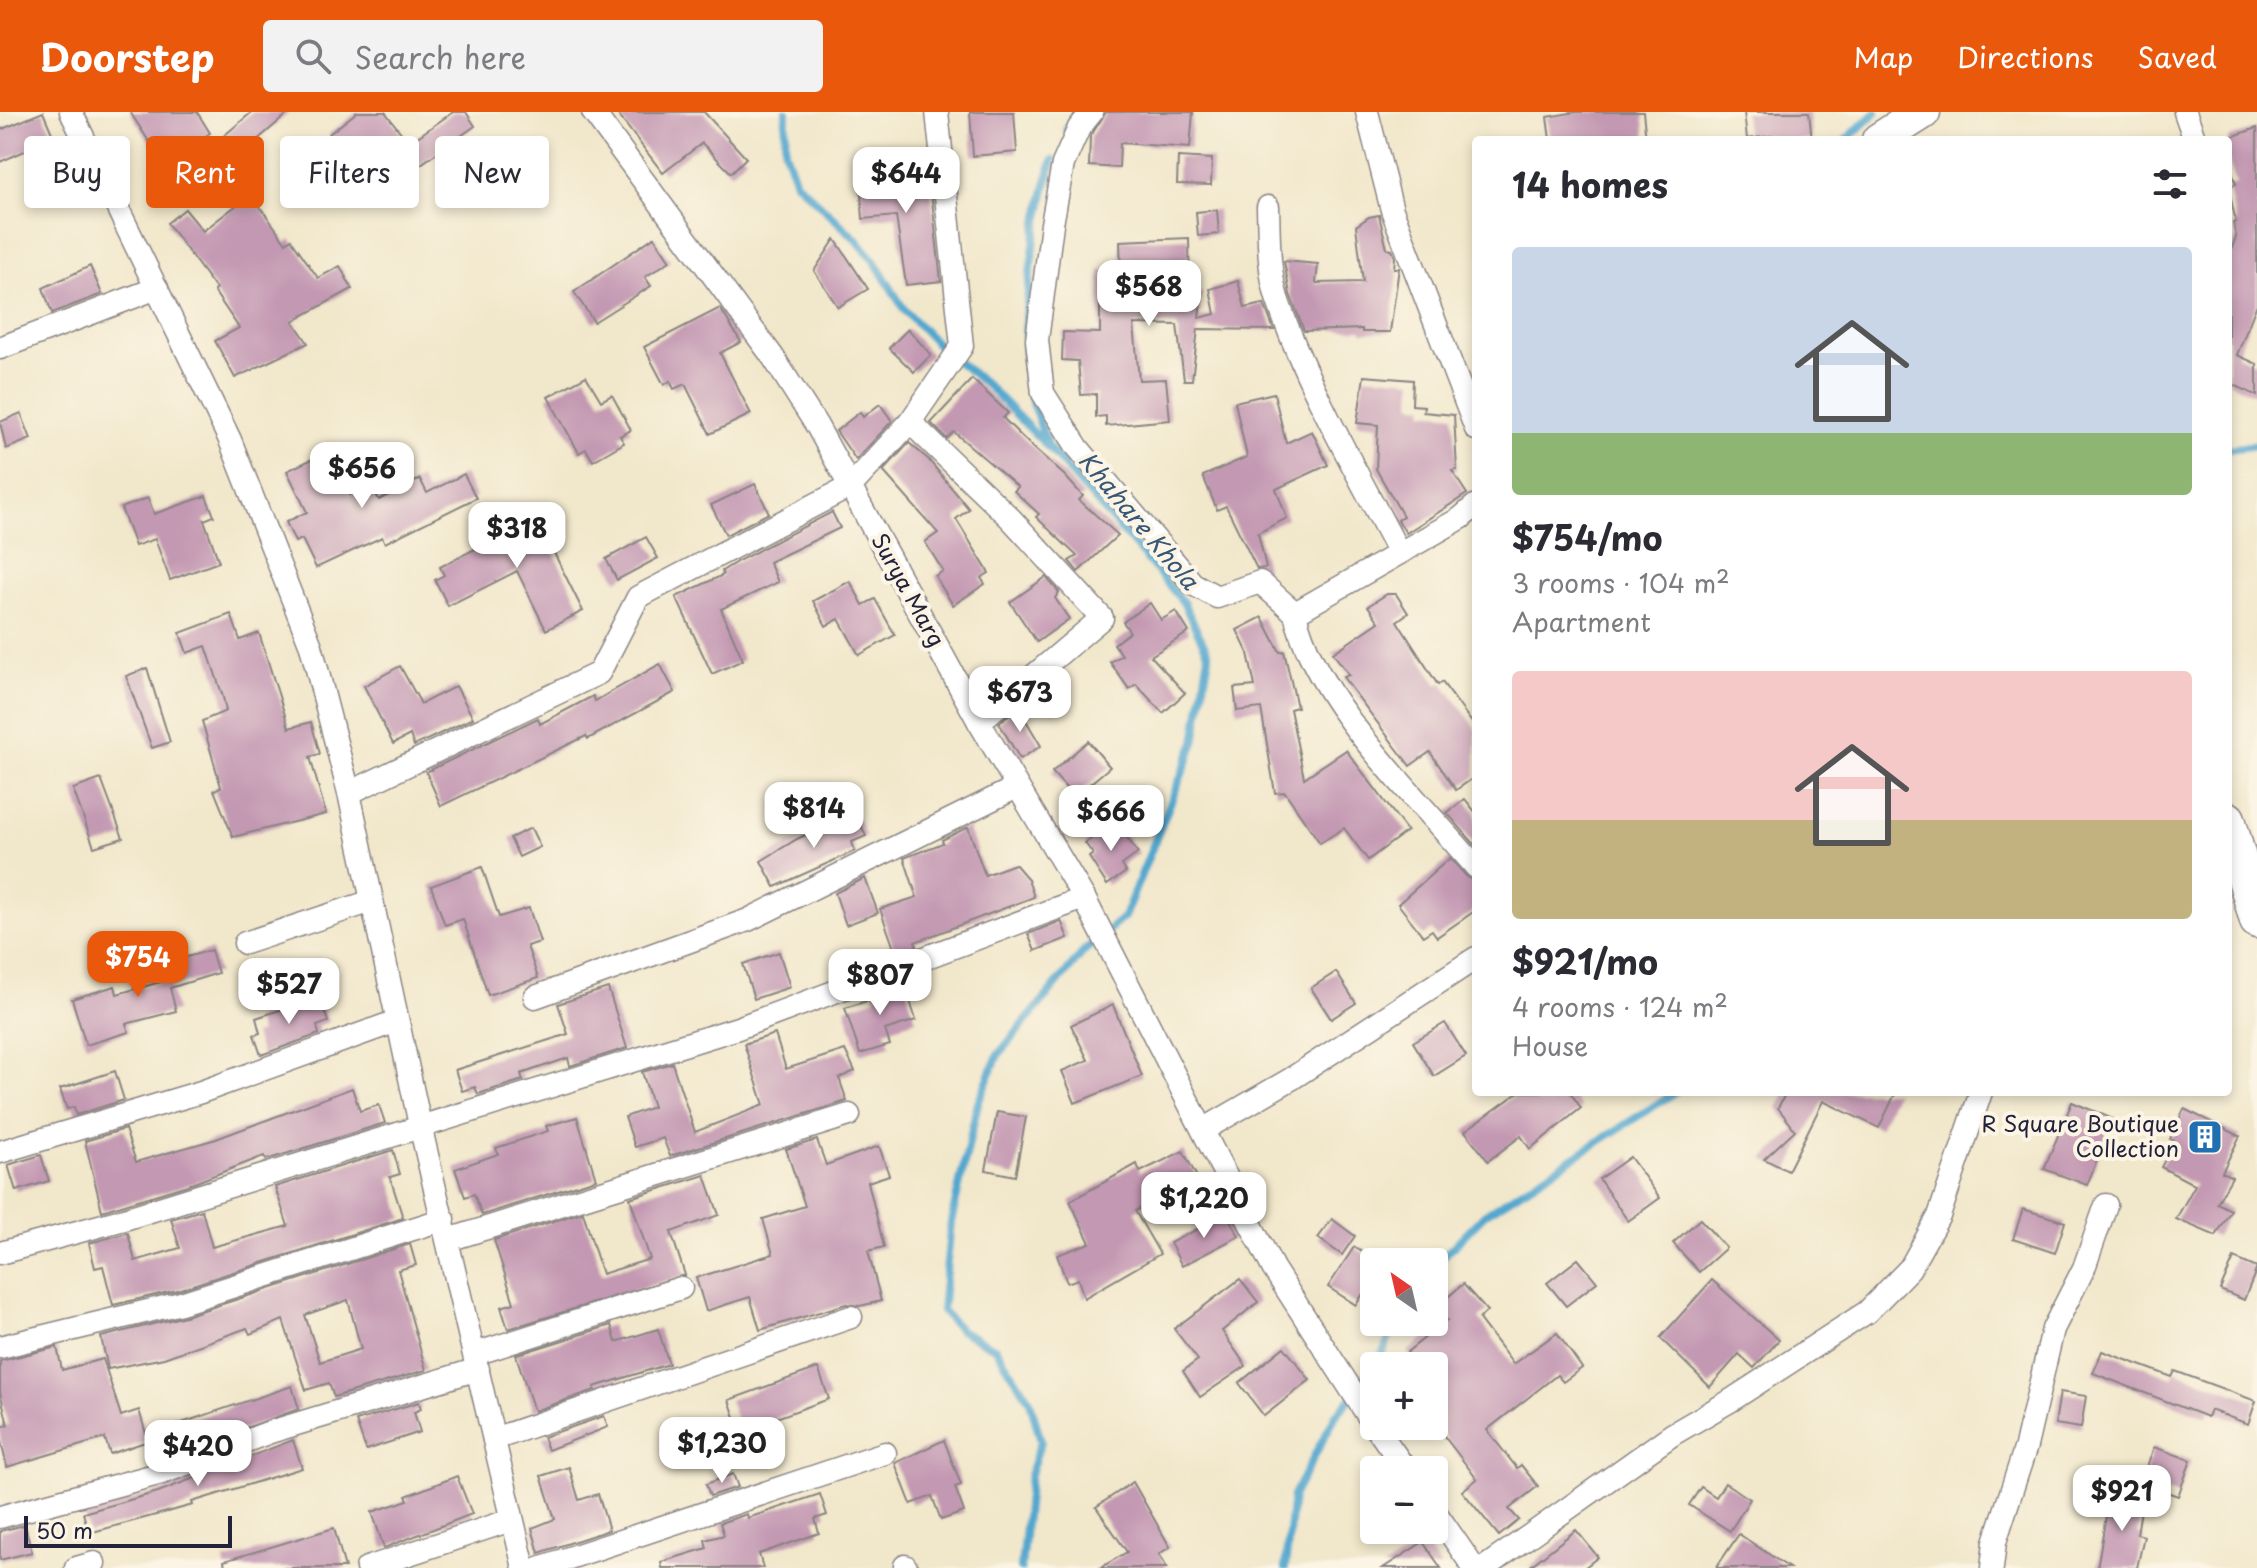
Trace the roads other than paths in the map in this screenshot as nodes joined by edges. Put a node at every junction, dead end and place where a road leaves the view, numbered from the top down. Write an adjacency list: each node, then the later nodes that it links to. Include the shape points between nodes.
1 (71, 112): 11 (street)
2 (593, 112): 15 (street, Surya Marg, via 773,357)
3 (937, 112): 14 (street, via 962,346)
4 (1092, 112): 18 (street, via 1063,164 1052,224 1037,340 1043,393 1078,448 1193,584 1217,597 1260,582)
5 (1367, 112): 13 (street, via 1392,210)
6 (1923, 112): 8 (main road)
7 (2185, 112): 9 (street)
8 (1885, 136)
9 (2194, 136)
10 (1268, 207): 17 (street, via 1277,298 1327,414)
11 (157, 288): 12 (street); 21 (street, via 281,562 311,646)
12 (0, 348)
13 (1472, 419)
14 (910, 422): 15 (street); 19 (street, via 1011,519 1102,618)
15 (851, 486): 19 (street, Surya Marg); 21 (street, via 638,597 599,673)
16 (1472, 508): 17 (street)
17 (1399, 553): 18 (street)
18 (1295, 613): 23 (street, via 1301,640 1328,694)
19 (979, 722): 20 (street, Surya Marg)
20 (1017, 787): 25 (street, Surya Marg); 29 (street, via 748,920)
21 (349, 793): 24 (street)
22 (2232, 833): 26 (main road)
23 (1472, 862)
24 (372, 901): 27 (street); 30 (street)
25 (1089, 907): 33 (street, via 738,1028); 34 (street, Surya Marg)
26 (2257, 921)
27 (245, 943)
28 (1472, 961): 34 (street)
29 (535, 997)
30 (397, 1021): 33 (street); 35 (street, via 201,1092)
31 (1980, 1096): 53 (street, via 1939,1216 1910,1268 1867,1312 1673,1434)
32 (849, 1115): 37 (street)
33 (420, 1125): 37 (street); 38 (street)
34 (1203, 1130): 43 (street, Surya Marg, via 1273,1268)
35 (0, 1152)
36 (2106, 1205): 54 (street, via 2084,1268 2053,1329)
37 (446, 1230): 41 (street); 42 (street)
38 (0, 1253)
39 (681, 1288): 42 (street)
40 (851, 1317): 44 (street)
41 (0, 1347)
42 (476, 1362): 44 (street); 46 (street, via 162,1473)
43 (1360, 1405)
44 (494, 1439): 47 (street)
45 (885, 1453): 51 (street)
46 (0, 1517)
47 (511, 1520): 49 (street); 50 (street)
48 (1448, 1530): 52 (street)
49 (367, 1568)
50 (524, 1568)
51 (539, 1568)
52 (1474, 1568)
53 (1484, 1568)
54 (1992, 1568)

